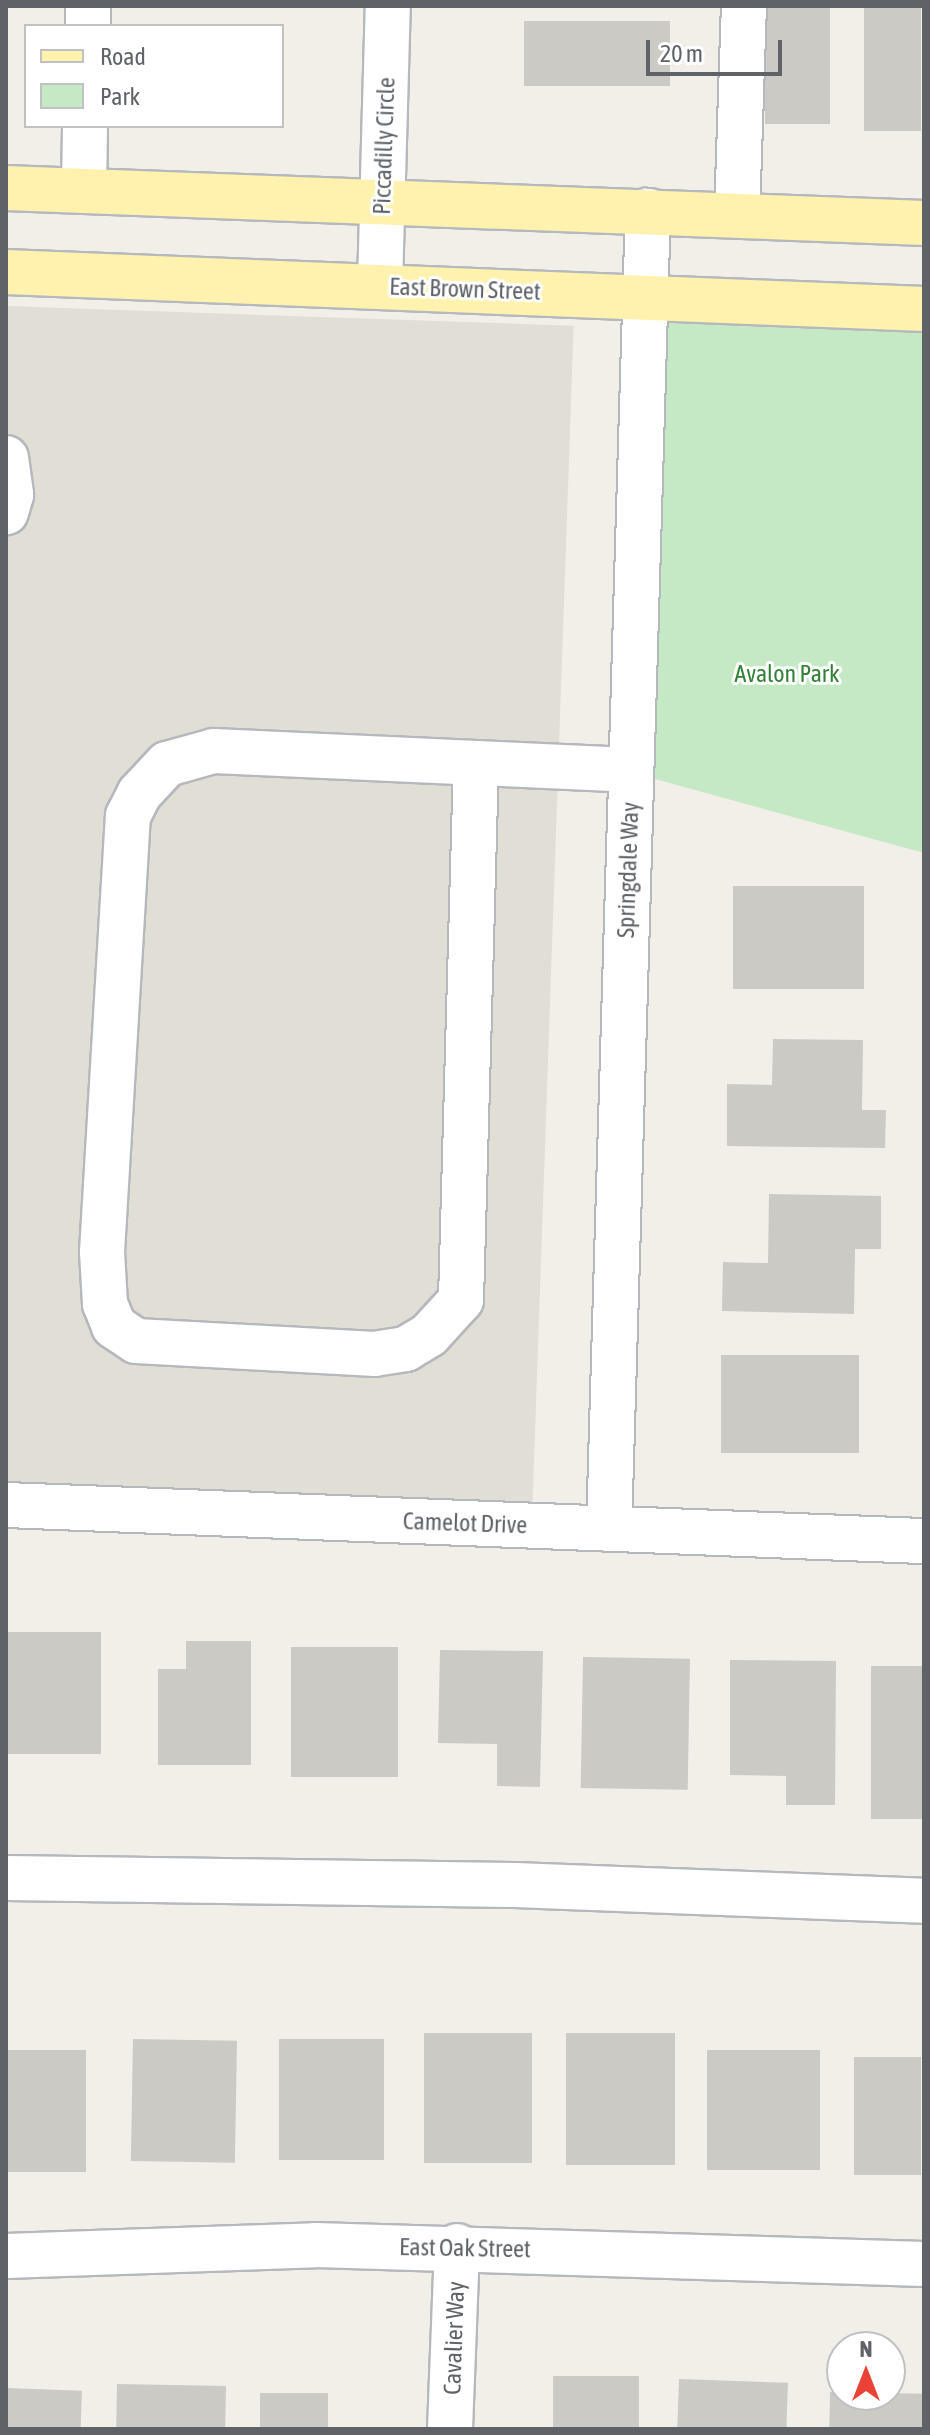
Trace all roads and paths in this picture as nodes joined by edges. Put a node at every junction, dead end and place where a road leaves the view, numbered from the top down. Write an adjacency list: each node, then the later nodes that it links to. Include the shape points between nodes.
1 (388, 6): 6 (street, Piccadilly Circle)
2 (744, 6): 8 (street)
3 (85, 128): 5 (street)
4 (6, 188): 5 (main road)
5 (84, 191): 6 (main road)
6 (382, 201): 7 (main road); 11 (street, Piccadilly Circle)
7 (648, 211): 8 (main road); 12 (street, Springdale Way)
8 (737, 215): 9 (main road)
9 (924, 223)
10 (6, 272): 11 (main road, East Brown Street)
11 (380, 285): 12 (main road, East Brown Street)
12 (644, 295): 13 (main road, East Brown Street); 17 (street, Springdale Way)
13 (924, 309)
14 (6, 458): 15 (street, via 11,495)
15 (6, 512)
16 (476, 763): 16 (street, via 214,751 167,764 139,794 128,816 102,1252 105,1304 114,1326 136,1341 375,1354 406,1349 429,1335 461,1300); 17 (street)
17 (630, 770): 19 (street, Springdale Way)
18 (6, 1505): 19 (street, Camelot Drive)
19 (609, 1529): 20 (street, Camelot Drive)
20 (924, 1541)
21 (6, 1878): 22 (street, via 515,1885)
22 (924, 1901)
23 (457, 2246): 24 (street, East Oak Street, via 316,2245); 25 (street, East Oak Street); 26 (street, Cavalier Way)
24 (6, 2256)
25 (924, 2264)
26 (450, 2429)

